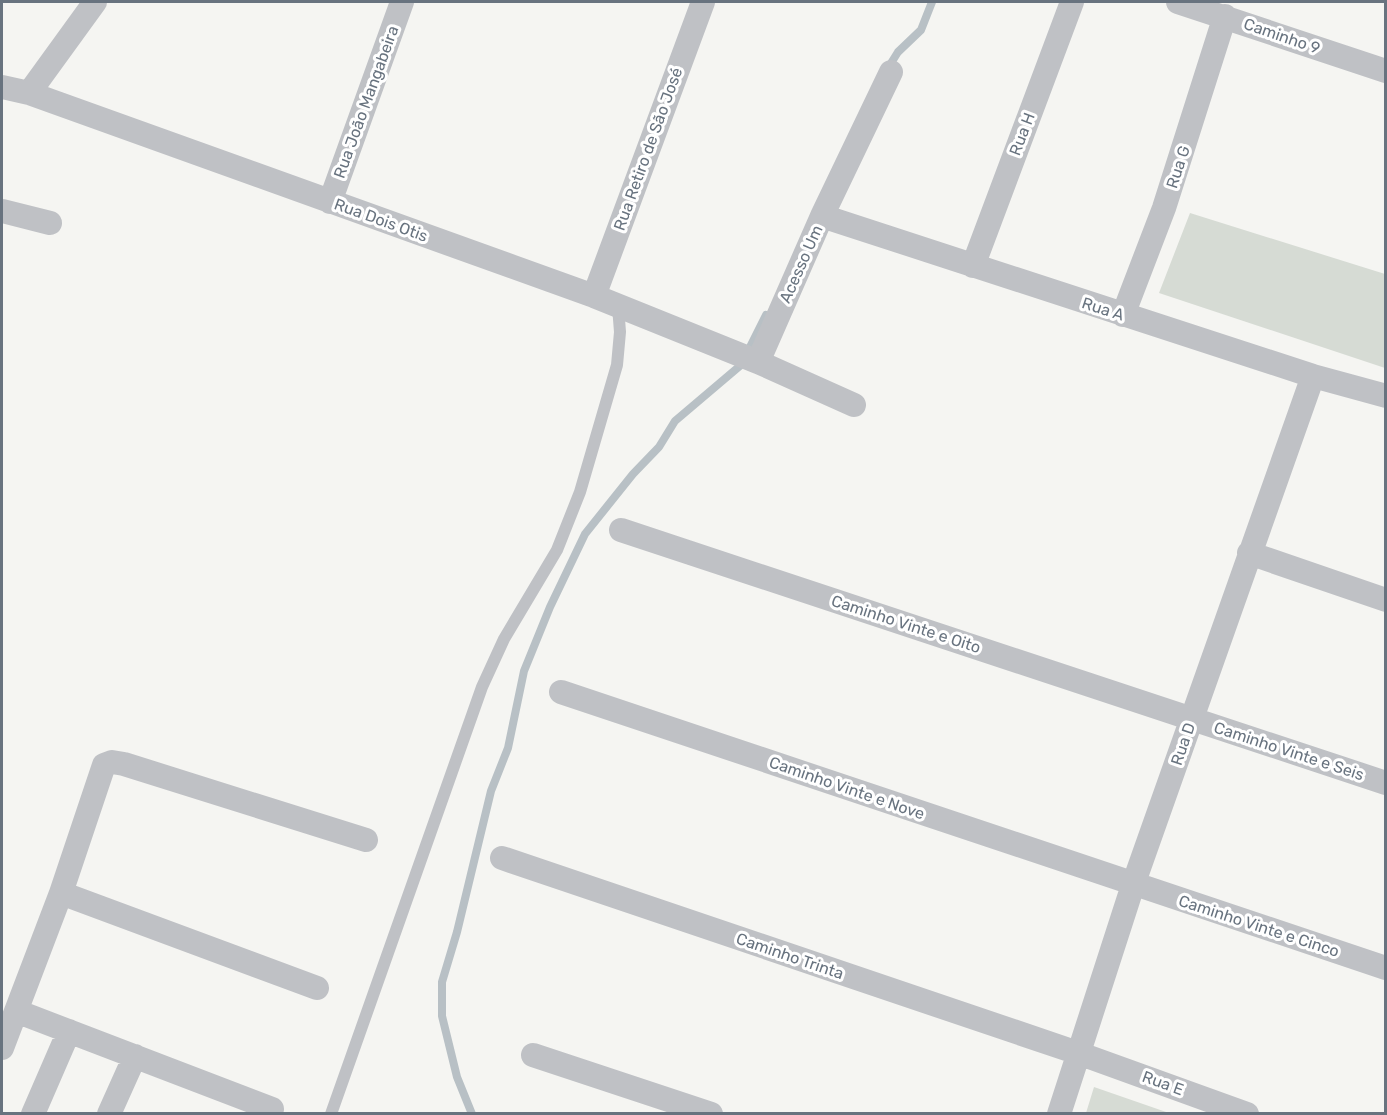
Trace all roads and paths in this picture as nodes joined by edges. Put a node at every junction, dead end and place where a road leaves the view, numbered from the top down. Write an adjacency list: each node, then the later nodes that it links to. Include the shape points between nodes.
1 (95, 2): 10 (street)
2 (402, 2): 11 (street, Rua João Mangabeira)
3 (703, 2): 16 (street, Rua Retiro de São José)
4 (1072, 2): 15 (street, Rua H)
5 (1178, 2): 6 (street, Caminho 9)
6 (1225, 16): 7 (street, Caminho 9); 18 (street, Rua G, via 1164,208)
7 (1386, 71)
8 (891, 72): 13 (street, Acesso Um)
9 (2, 87): 10 (street, Rua Dois Otis)
10 (28, 93): 11 (street, Rua Dois Otis)
11 (330, 202): 16 (street, Rua Dois Otis)
12 (2, 211): 14 (street)
13 (822, 216): 15 (street, Rua A); 19 (street, Acesso Um)
14 (50, 223)
15 (973, 266): 18 (street, Rua A)
16 (594, 296): 17 (street, Rua Dois Otis)
17 (618, 306): 19 (street, Rua Dois Otis); 44 (lane, via 617,365 580,492 557,550 504,639 482,687)
18 (1123, 315): 20 (street, Rua A)
19 (752, 359): 22 (street)
20 (1313, 376): 21 (street, Rua A); 24 (street, Rua D)
21 (1386, 396)
22 (854, 405)
23 (621, 530): 27 (street, Caminho Vinte e Oito)
24 (1249, 554): 25 (street); 27 (street, Rua D)
25 (1386, 600)
26 (561, 692): 31 (street, Caminho Vinte e Nove)
27 (1192, 719): 28 (street, Caminho Vinte e Seis); 31 (street, Rua D)
28 (1386, 783)
29 (366, 840): 32 (street, via 112,762 100,770)
30 (502, 858): 38 (street, Caminho Trinta)
31 (1133, 885): 33 (street, Caminho Vinte e Cinco); 38 (street, Rua D)
32 (61, 893): 34 (street); 35 (street)
33 (1386, 968)
34 (317, 988)
35 (16, 1011): 36 (street); 37 (street)
36 (69, 1031): 40 (street); 42 (street)
37 (2, 1048)
38 (1078, 1053): 46 (street, Rua D); 47 (street, Rua E)
39 (533, 1055): 45 (street)
40 (135, 1056): 41 (street); 43 (street)
41 (272, 1109)
42 (33, 1113)
43 (109, 1113)
44 (331, 1113)
45 (711, 1113)
46 (1059, 1113)
47 (1247, 1113)

